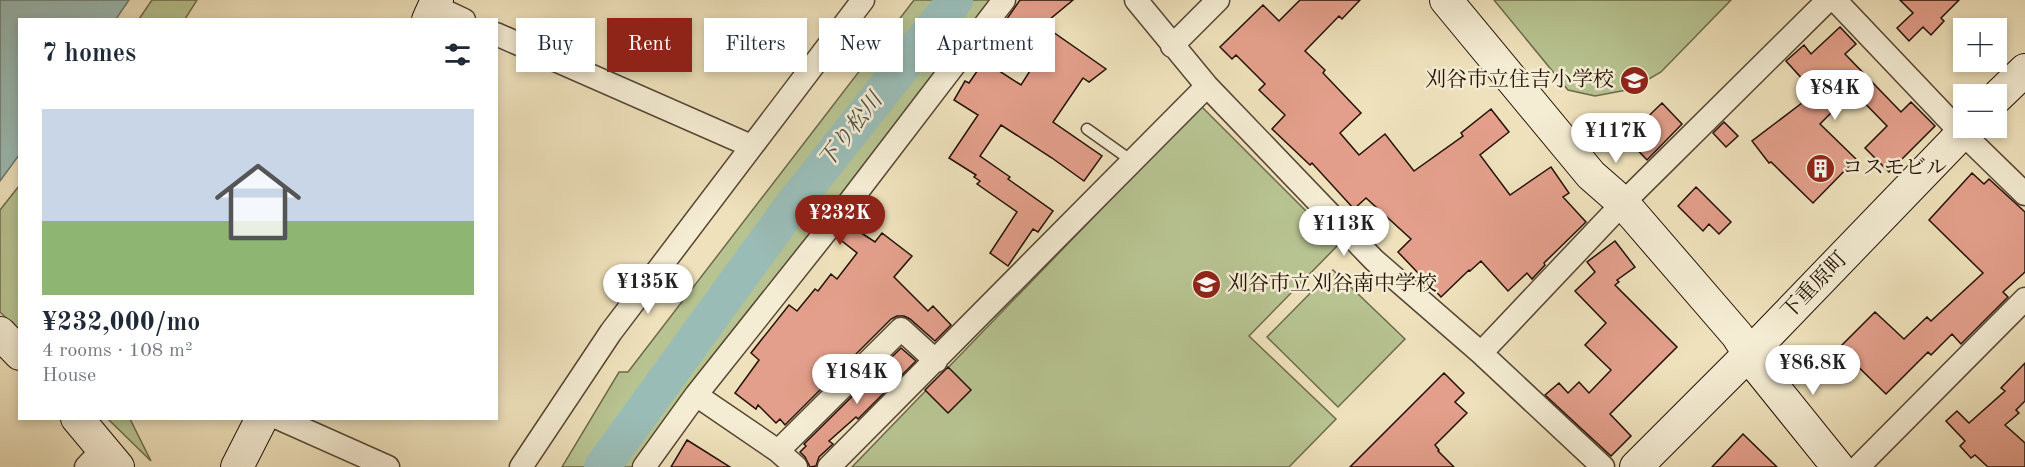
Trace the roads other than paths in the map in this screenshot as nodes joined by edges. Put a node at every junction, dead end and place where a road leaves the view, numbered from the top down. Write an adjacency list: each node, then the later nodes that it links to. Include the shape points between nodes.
1 (863, 0): 19 (street)
2 (1004, 0): 29 (street)
3 (1136, 0): 11 (street)
4 (1218, 0): 11 (street)
5 (1446, 0): 22 (street, via 1591,175)
6 (1828, 0): 22 (street)
7 (1835, 0): 15 (street)
8 (433, 8): 9 (street)
9 (460, 18)
10 (498, 35): 19 (street)
11 (1172, 45): 13 (street)
12 (2025, 70): 14 (street)
13 (1207, 86): 20 (street); 26 (street, via 1374,260)
14 (2007, 87)
15 (1953, 118)
16 (1087, 129): 20 (lane)
17 (1957, 138): 27 (street, 下重原町)
18 (1972, 138): 21 (street)
19 (751, 146): 37 (street, via 610,332)
20 (1132, 161): 28 (street)
21 (2025, 194)
22 (1623, 203): 26 (street); 27 (street, via 1737,335)
23 (2025, 299): 44 (street)
24 (0, 333): 25 (street)
25 (18, 352)
26 (1481, 353): 41 (street)
27 (1749, 355): 42 (street, 下重原町); 43 (street)
28 (936, 361): 33 (street, via 901,328); 40 (street)
29 (696, 395): 33 (street); 38 (street)
30 (78, 420): 34 (street)
31 (261, 420): 35 (street)
32 (282, 420): 36 (street)
33 (778, 451): 39 (street)
34 (102, 461)
35 (237, 467)
36 (388, 467)
37 (521, 467)
38 (644, 467)
39 (796, 467)
40 (829, 467)
41 (1603, 467)
42 (1636, 467)
43 (1838, 467)
44 (1858, 467)

